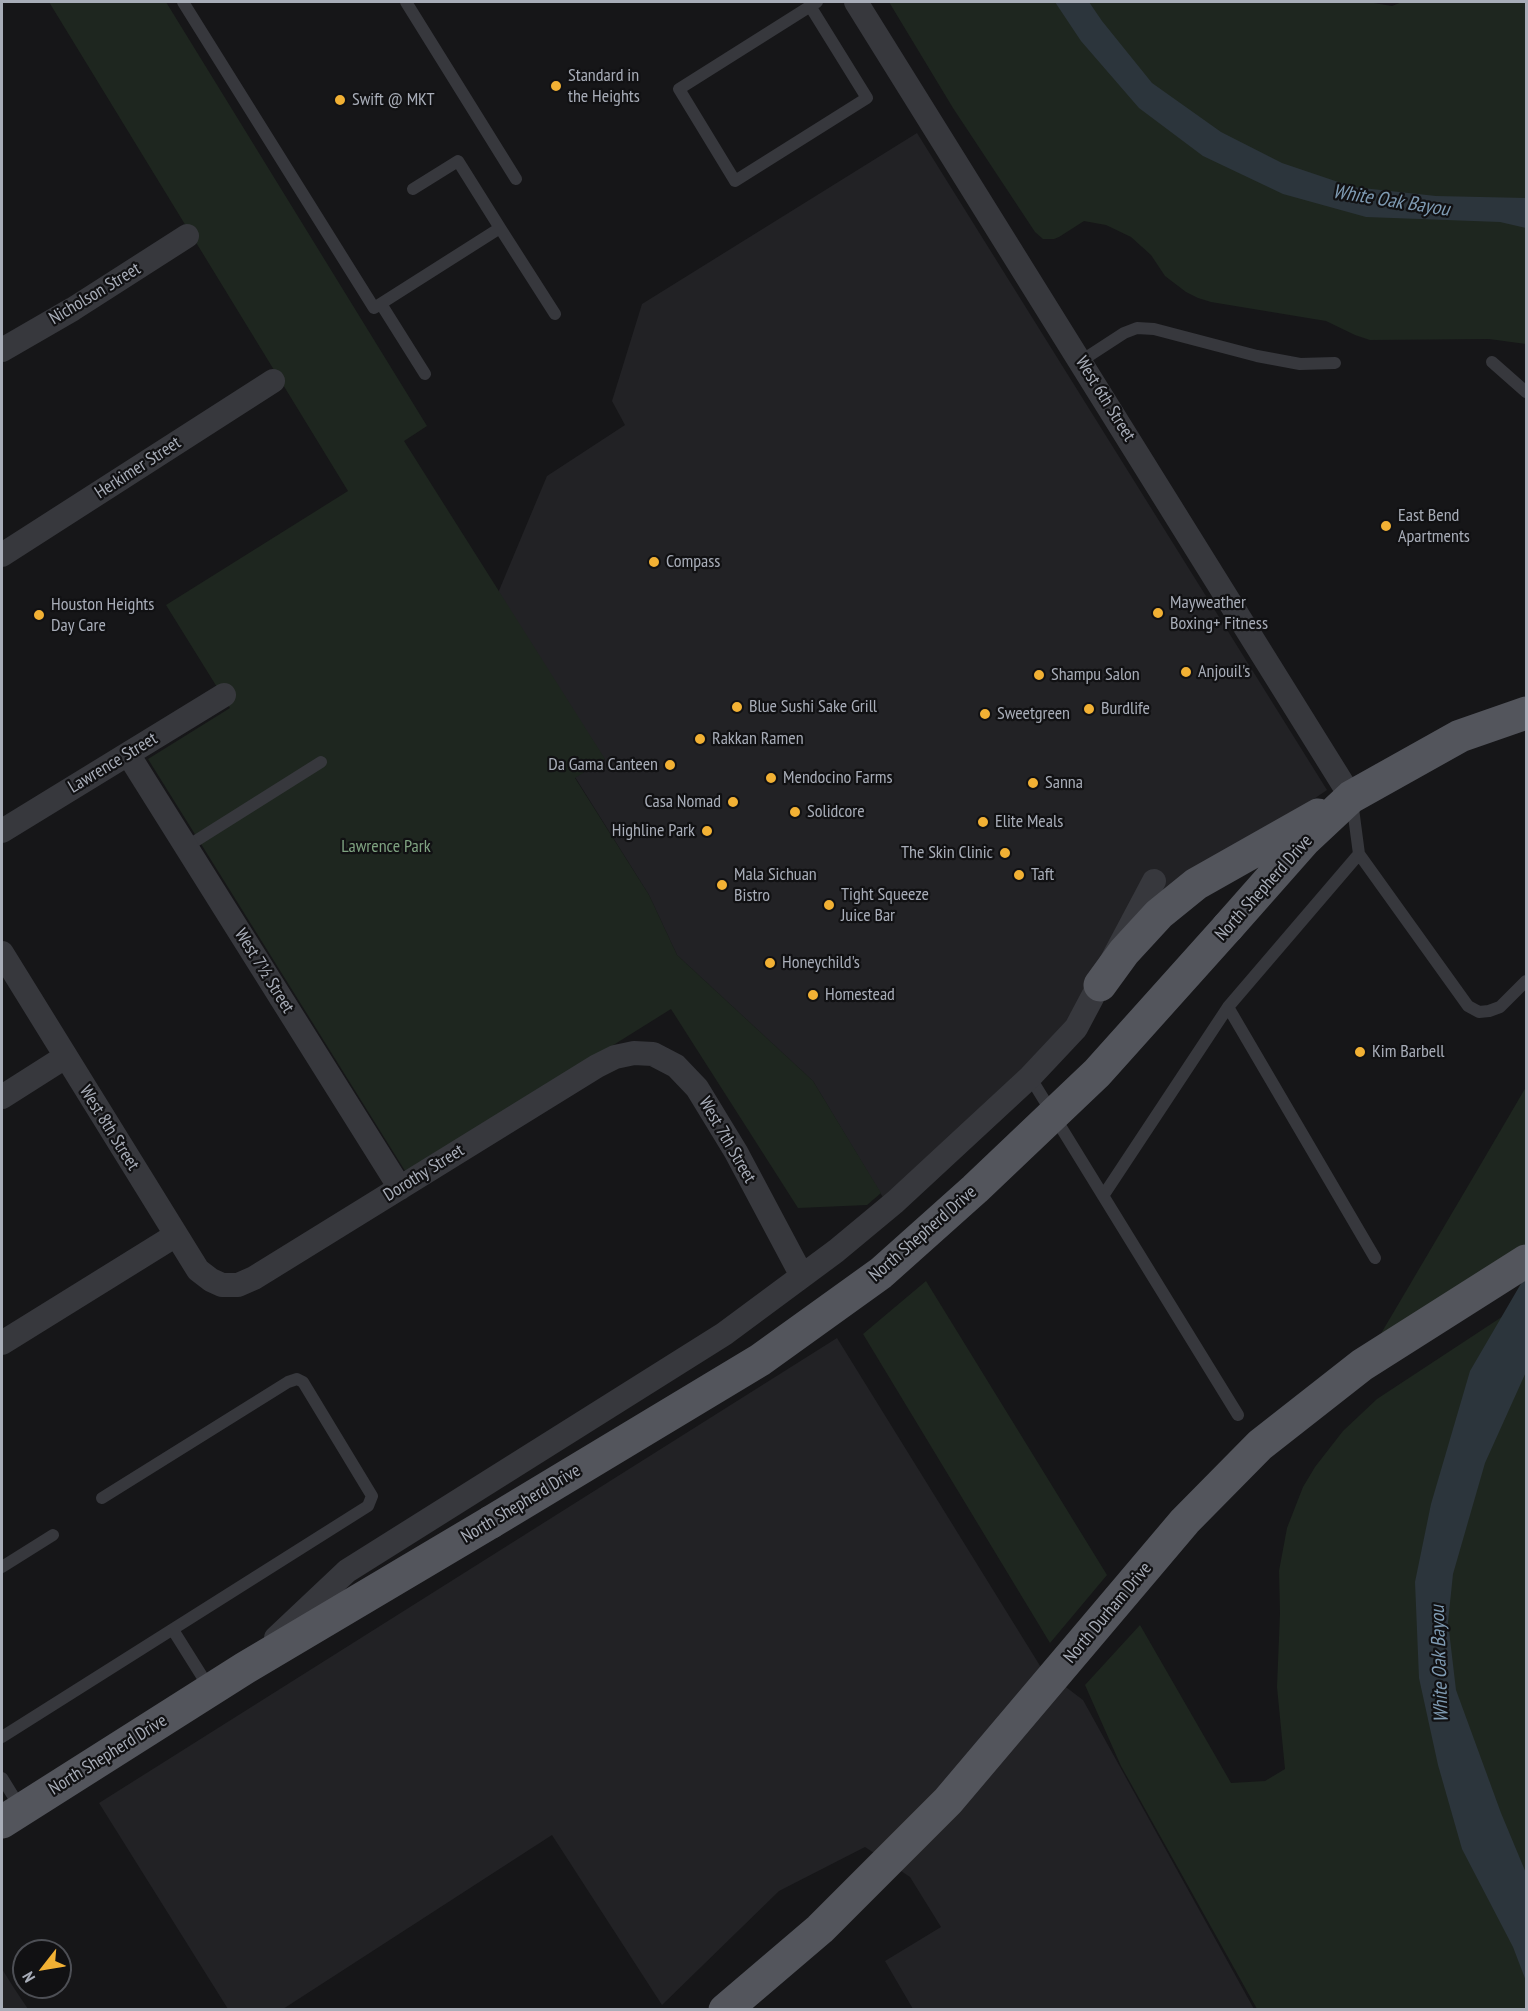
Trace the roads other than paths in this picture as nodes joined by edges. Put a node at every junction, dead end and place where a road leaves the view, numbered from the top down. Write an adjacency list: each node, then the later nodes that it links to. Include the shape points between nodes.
1 (183, 2): 9 (lane, via 374,308)
2 (406, 2): 5 (lane)
3 (856, 2): 12 (street, West 6th Street)
4 (814, 4): 4 (lane, via 678,89 735,180 867,98)
5 (516, 179)
6 (413, 189): 7 (lane, via 458,161)
7 (500, 228): 9 (lane); 10 (lane)
8 (186, 236): 11 (street, Nicholson Street)
9 (381, 304): 15 (lane)
10 (555, 314)
11 (2, 350)
12 (1081, 361): 14 (lane, via 1137,328 1257,356 1300,363); 23 (street, West 6th Street)
13 (1492, 362): 17 (lane)
14 (1335, 363)
15 (424, 374)
16 (273, 381): 18 (street, Herkimer Street)
17 (1527, 392)
18 (2, 555)
19 (224, 695): 21 (street, Lawrence Street)
20 (1527, 713): 23 (main road, North Shepherd Drive, via 1460,736)
21 (128, 754): 24 (street, Lawrence Street); 25 (street, West 7½ Street)
22 (321, 762): 25 (lane)
23 (1351, 797): 26 (lane); 30 (main road, via 1196,884 1159,914); 49 (main road, North Shepherd Drive, bridge, via 1304,841 1097,1073 881,1273 760,1360)
24 (2, 831)
25 (186, 847): 36 (street, West 7½ Street)
26 (1359, 855): 29 (lane, via 1468,1006 1479,1012 1500,1007); 31 (lane)
27 (1154, 881): 30 (street, North Shepherd Drive)
28 (2, 953): 32 (street, West 8th Street)
29 (1527, 981)
30 (1100, 985): 34 (street, North Shepherd Drive, via 1076,1028)
31 (1228, 1007): 37 (lane); 39 (lane)
32 (65, 1057): 35 (street); 38 (street, West 8th Street)
33 (615, 1057): 36 (street, Dorothy Street); 41 (street, West 7th Street, via 653,1054 676,1066 697,1088)
34 (1030, 1077): 37 (lane); 41 (street, North Shepherd Drive, via 895,1202)
35 (2, 1097)
36 (400, 1188): 42 (street, Dorothy Street, via 254,1278)
37 (1103, 1196): 44 (lane)
38 (176, 1235): 42 (street, West 8th Street, via 198,1270 211,1280); 43 (street)
39 (1375, 1258)
40 (1527, 1261): 54 (main road, North Durham Drive, via 1362,1365 1260,1445 1185,1521 948,1801 820,1929)
41 (802, 1276): 49 (street, North Shepherd Drive, via 724,1334 347,1571)
42 (231, 1285)
43 (2, 1343)
44 (1238, 1415)
45 (102, 1498): 48 (lane, via 297,1379 303,1382 372,1496 368,1506)
46 (52, 1535): 47 (lane)
47 (2, 1567)
48 (172, 1630): 50 (lane); 51 (lane)
49 (245, 1668): 50 (main road, North Shepherd Drive)
50 (211, 1690): 53 (main road, North Shepherd Drive)
51 (2, 1737)
52 (2, 1778): 53 (lane)
53 (11, 1816)
54 (725, 2010)

